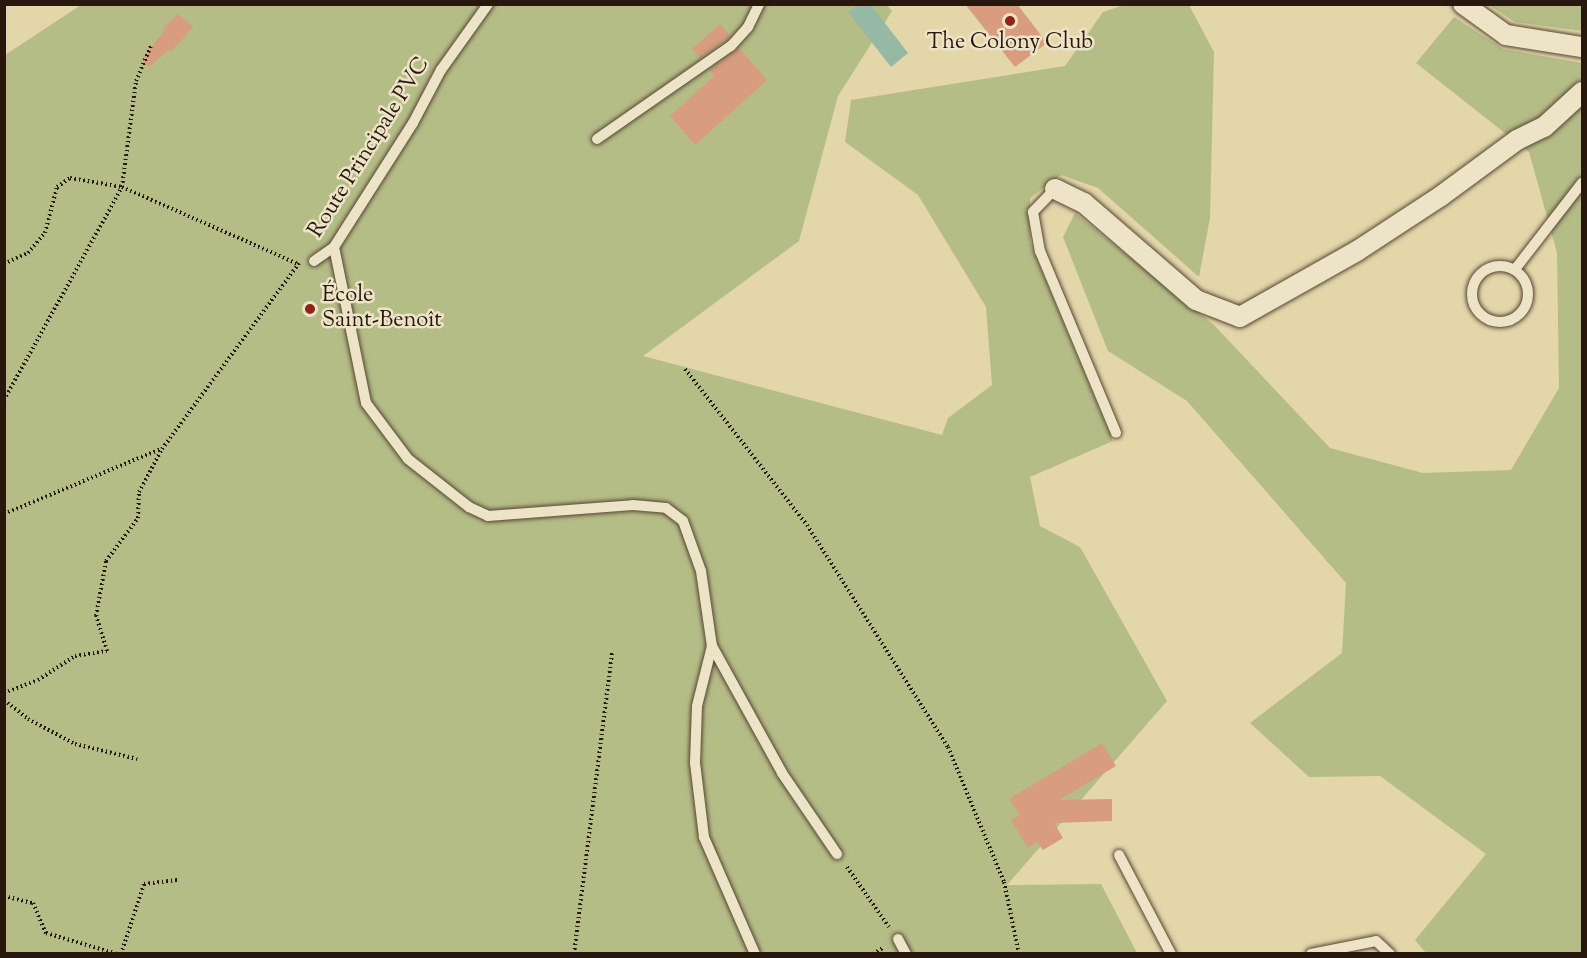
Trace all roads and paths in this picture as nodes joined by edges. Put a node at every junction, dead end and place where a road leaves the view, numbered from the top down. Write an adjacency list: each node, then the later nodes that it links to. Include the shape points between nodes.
1 (488, 4): 11 (lane, Route Principale PVC, via 441,70 413,123)
2 (759, 4): 7 (lane, via 748,27 731,46)
3 (1463, 4): 5 (street, via 1506,34)
4 (152, 46): 9 (path, via 136,81)
5 (1582, 47)
6 (1582, 92): 10 (street, via 1544,127 1517,140 1432,202 1357,251 1240,317 1196,300 1084,202)
7 (597, 140)
8 (1582, 183): 15 (lane)
9 (122, 187): 13 (path, via 69,178 57,186 45,233 28,253); 14 (path); 17 (path)
10 (1055, 189): 18 (lane, via 1033,212 1040,251)
11 (334, 247): 12 (lane, Route Principale PVC); 21 (lane, via 366,403 408,459 469,507 488,516 633,505 666,508 683,521 701,571)
12 (314, 261): 14 (path, Route Principale PVC)
13 (4, 264)
14 (297, 264): 19 (path, Route Principale PVC)
15 (1516, 268): 15 (lane, via 1490,268 1473,282 1472,301 1484,317 1505,324 1522,313 1525,293)
16 (685, 369): 36 (path, via 807,525 948,747 1004,882)
17 (4, 400)
18 (1116, 432)
19 (162, 449): 20 (path); 23 (path, Route Principale PVC, via 139,492 138,518 106,561 96,616 107,651 75,656 38,680)
20 (4, 514)
21 (712, 646): 26 (lane, via 782,773); 33 (lane, via 697,706 694,763 704,837)
22 (612, 652): 32 (path)
23 (4, 693)
24 (4, 700): 25 (path, via 28,719 75,744)
25 (136, 759)
26 (837, 854): 30 (path)
27 (1119, 855): 37 (lane)
28 (179, 880): 31 (path, via 144,884)
29 (4, 896): 31 (path, via 33,903 46,933)
30 (898, 939): 34 (path); 35 (lane)
31 (119, 954)
32 (574, 954)
33 (755, 954)
34 (873, 954)
35 (906, 954)
36 (1019, 954)
37 (1171, 954)
38 (1311, 954): 39 (lane, via 1376,941)
39 (1390, 954)

